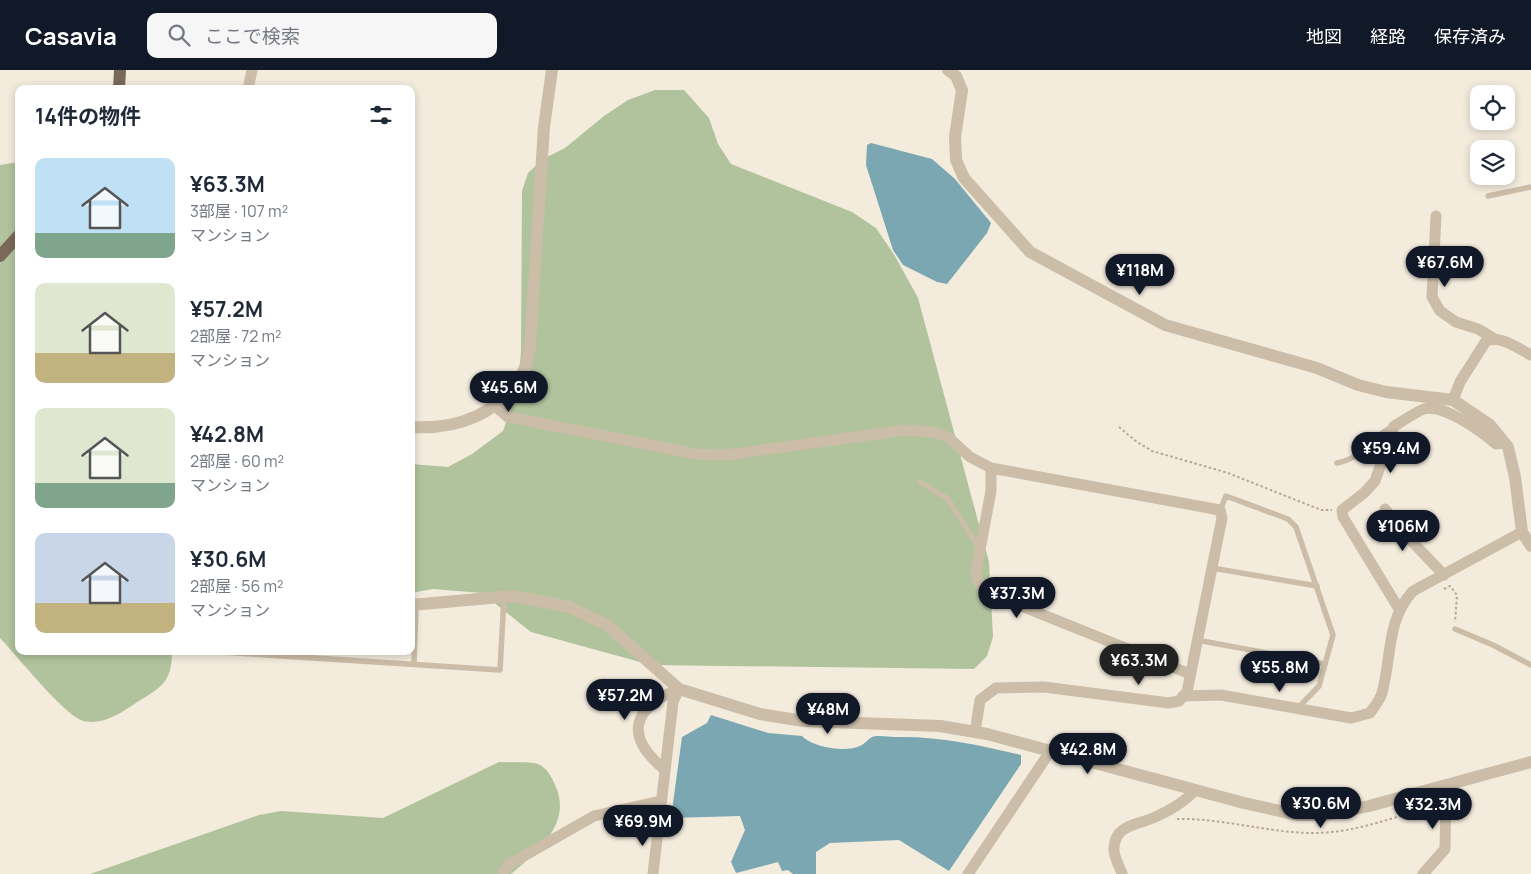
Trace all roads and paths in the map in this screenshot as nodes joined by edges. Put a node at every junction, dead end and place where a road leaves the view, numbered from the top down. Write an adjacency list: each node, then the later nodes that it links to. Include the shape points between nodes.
1 (120, 70): 5 (main road)
2 (252, 70): 6 (street)
3 (552, 70): 15 (street, via 544,127 530,346 523,372 502,402)
4 (948, 70): 14 (street, via 956,76 962,90 955,137 956,160 964,178 1030,252 1165,325 1317,368 1358,385 1386,392)
5 (120, 85)
6 (249, 85)
7 (1531, 187): 8 (lane)
8 (1488, 196)
9 (1436, 216): 12 (street, via 1432,296 1440,311 1456,322)
10 (15, 239): 11 (main road)
11 (0, 256)
12 (1493, 338): 13 (street); 14 (street, via 1486,341 1478,352)
13 (1531, 354)
14 (1453, 400): 19 (street, via 1490,425)
15 (495, 406): 17 (street, via 479,416 450,426); 21 (street, via 508,418 696,454 726,456 906,430 932,432 948,437 970,457)
16 (1394, 426): 19 (street, via 1425,409 1440,409 1484,433 1496,444); 20 (lane, via 1383,431 1358,455); 25 (street, via 1375,481)
17 (415, 427)
18 (1120, 427): 25 (path, via 1152,451 1228,473 1321,510)
19 (1504, 443): 26 (street, via 1508,447 1515,477)
20 (1337, 463)
21 (991, 468): 24 (street); 28 (street, via 991,491)
22 (920, 482): 28 (lane, via 948,499)
23 (1385, 509): 30 (street)
24 (1220, 510): 29 (street, via 1222,518); 31 (lane, via 1226,496 1288,519 1296,527)
25 (1342, 510): 35 (street, via 1343,517)
26 (1522, 532): 27 (street); 30 (street)
27 (1531, 546)
28 (980, 550): 45 (street, via 976,571 984,591)
29 (1212, 568): 31 (lane); 37 (street)
30 (1444, 575): 35 (street, via 1413,592)
31 (1317, 586): 43 (lane, via 1333,634)
32 (1442, 589): 36 (path, via 1450,586 1457,595)
33 (504, 597): 34 (street); 42 (lane, via 500,670); 46 (street, via 569,607 607,625)
34 (415, 605)
35 (1399, 609): 48 (street, via 1382,694 1370,713 1351,718)
36 (1455, 629): 44 (lane)
37 (1197, 640): 43 (lane); 45 (street)
38 (265, 655): 41 (lane)
39 (324, 655): 41 (lane)
40 (414, 655): 42 (lane)
41 (324, 659): 42 (lane)
42 (414, 664)
43 (1325, 664): 48 (lane, via 1319,686)
44 (1531, 666)
45 (1190, 674): 47 (street, via 1187,692)
46 (679, 689): 49 (street, via 760,714 803,721 931,725); 52 (street, via 673,702); 52 (street, via 645,708 639,718 637,731 640,741)
47 (1183, 696): 48 (street, via 1221,695); 49 (street, via 1169,704 1057,687 996,688 980,700)
48 (1298, 709)
49 (975, 732): 50 (street)
50 (1051, 750): 54 (street); 58 (street)
51 (1531, 762): 53 (street)
52 (664, 769): 55 (street)
53 (1446, 786): 54 (street, via 1327,815 1298,815); 60 (street, via 1445,849)
54 (1195, 790): 59 (street, via 1187,800 1153,818 1126,826 1116,836 1114,850)
55 (660, 802): 56 (street, via 594,816 508,865); 57 (street)
56 (503, 874)
57 (653, 874)
58 (968, 874)
59 (1122, 874)
60 (1423, 874)

